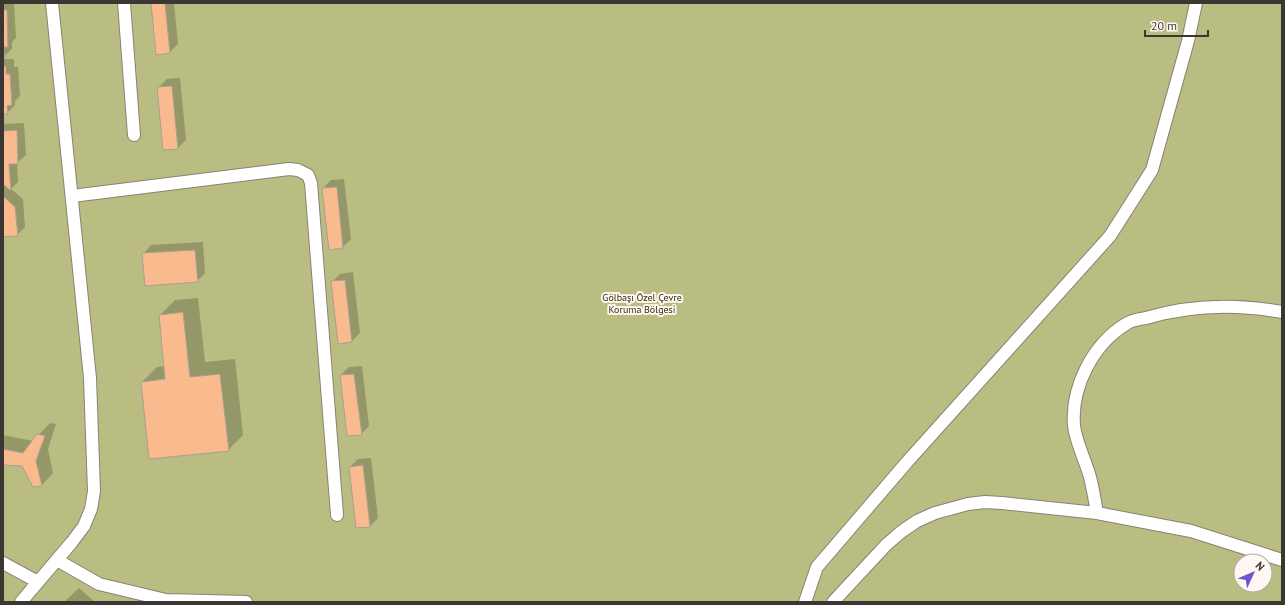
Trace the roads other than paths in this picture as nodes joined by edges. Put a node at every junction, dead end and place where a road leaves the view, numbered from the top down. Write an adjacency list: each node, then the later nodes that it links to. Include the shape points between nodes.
1 (52, 3): 5 (lane)
2 (124, 3): 4 (lane)
3 (1196, 3): 15 (lane, via 1152,170 1110,236 907,462 817,567)
4 (134, 135)
5 (72, 196): 8 (lane, via 289,169 308,175 311,184); 9 (lane, via 90,378 94,491 84,526)
6 (1282, 312): 7 (lane, via 1239,307 1182,310 1127,323 1104,343 1086,368 1080,382 1074,412 1074,426 1090,478)
7 (1097, 513): 10 (lane, via 1191,531); 16 (lane, via 985,502 957,506 935,513 917,521 886,545)
8 (338, 515)
9 (57, 560): 12 (lane); 14 (lane, via 99,584 166,600)
10 (1282, 560)
11 (3, 563): 12 (lane)
12 (38, 582): 13 (lane)
13 (21, 602)
14 (246, 602)
15 (805, 602)
16 (833, 602)

